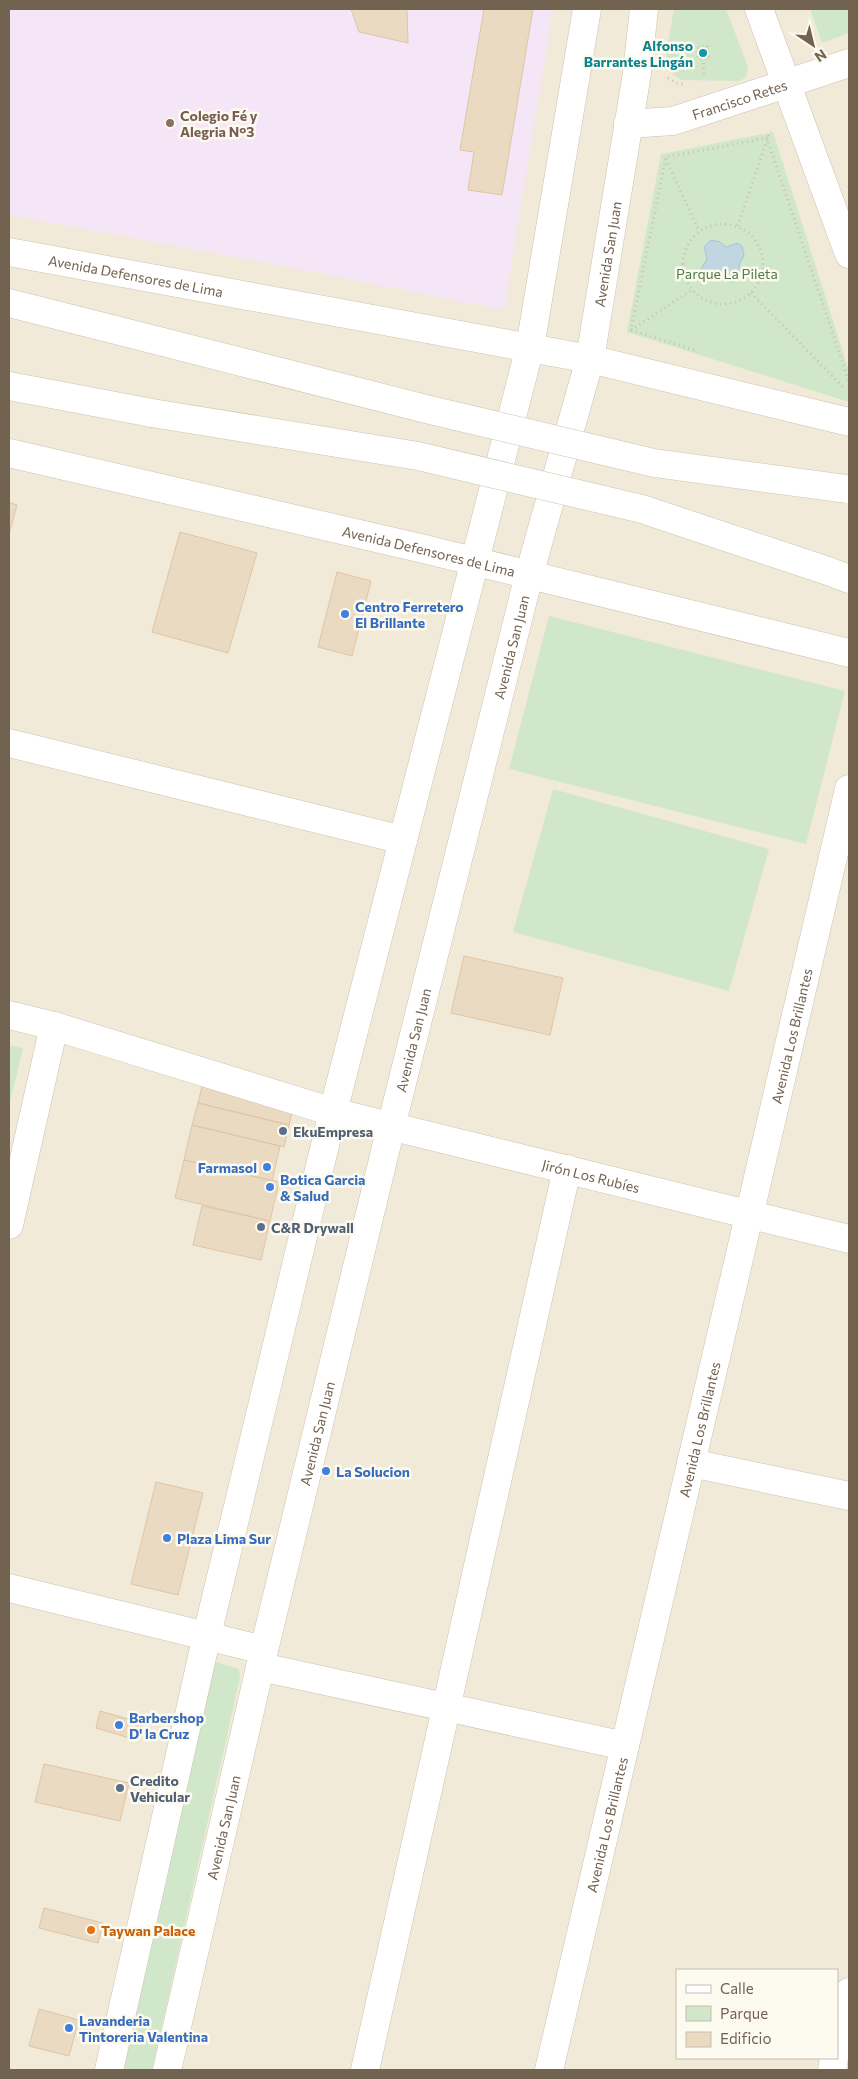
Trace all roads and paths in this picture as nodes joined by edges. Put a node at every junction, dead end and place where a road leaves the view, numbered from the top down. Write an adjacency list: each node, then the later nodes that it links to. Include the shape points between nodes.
1 (587, 9): 22 (main road)
2 (644, 9): 10 (main road, Avenida San Juan)
3 (759, 9): 9 (main road)
4 (703, 58): 4 (path, via 698,60 697,48 707,46 709,58); 8 (path)
5 (849, 63): 9 (main road, Francisco Retes)
6 (665, 76): 7 (path, via 676,83)
7 (686, 84)
8 (704, 84)
9 (786, 85): 10 (main road, Francisco Retes, via 673,121); 17 (main road)
10 (628, 124): 24 (main road, Avenida San Juan)
11 (770, 129): 12 (path)
12 (767, 138): 13 (path); 14 (path); 25 (path)
13 (666, 158): 15 (path); 21 (path)
14 (738, 226): 15 (path, via 725,223); 19 (path, via 750,233 763,256 763,270)
15 (699, 231): 18 (path, via 689,241 682,266)
16 (9, 252): 22 (main road, Avenida Defensores de Lima)
17 (849, 254)
18 (692, 290): 19 (path, via 714,304 740,301); 21 (path)
19 (751, 294): 27 (path)
20 (9, 303): 30 (main road, bridge, via 654,463)
21 (631, 330): 23 (path)
22 (530, 347): 24 (main road, Avenida Defensores de Lima); 31 (main road)
23 (697, 351)
24 (590, 359): 28 (main road, Avenida Defensores de Lima); 32 (main road, Avenida San Juan)
25 (849, 382)
26 (9, 386): 33 (main road, bridge, via 418,456 642,509)
27 (849, 394)
28 (849, 422)
29 (9, 453): 31 (main road, Avenida Defensores de Lima)
30 (848, 489)
31 (475, 561): 32 (main road, Avenida Defensores de Lima); 37 (main road)
32 (528, 575): 34 (main road, Avenida Defensores de Lima); 41 (main road, Avenida San Juan)
33 (839, 575)
34 (849, 653)
35 (9, 743): 37 (main road)
36 (849, 789): 43 (main road, Avenida Los Brillantes)
37 (403, 840): 40 (main road)
38 (9, 1015): 39 (main road, Jirón Los Rubíes)
39 (54, 1026): 40 (main road, Jirón Los Rubíes); 44 (main road)
40 (333, 1112): 41 (main road, Jirón Los Rubíes); 49 (main road)
41 (391, 1126): 42 (main road, Jirón Los Rubíes); 50 (main road, Avenida San Juan)
42 (567, 1169): 43 (main road, Jirón Los Rubíes); 51 (main road)
43 (750, 1214): 45 (main road, Jirón Los Rubíes); 46 (main road, Avenida Los Brillantes)
44 (9, 1225)
45 (849, 1240)
46 (692, 1463): 47 (main road); 52 (main road, Avenida Los Brillantes)
47 (849, 1496)
48 (9, 1588): 49 (main road)
49 (207, 1635): 50 (main road); 55 (main road)
50 (262, 1658): 51 (main road); 56 (main road, Avenida San Juan)
51 (447, 1707): 52 (main road); 57 (main road)
52 (625, 1746): 58 (main road, Avenida Los Brillantes)
53 (849, 1992): 54 (main road)
54 (838, 2043)
55 (109, 2070)
56 (167, 2070)
57 (365, 2070)
58 (549, 2070)

